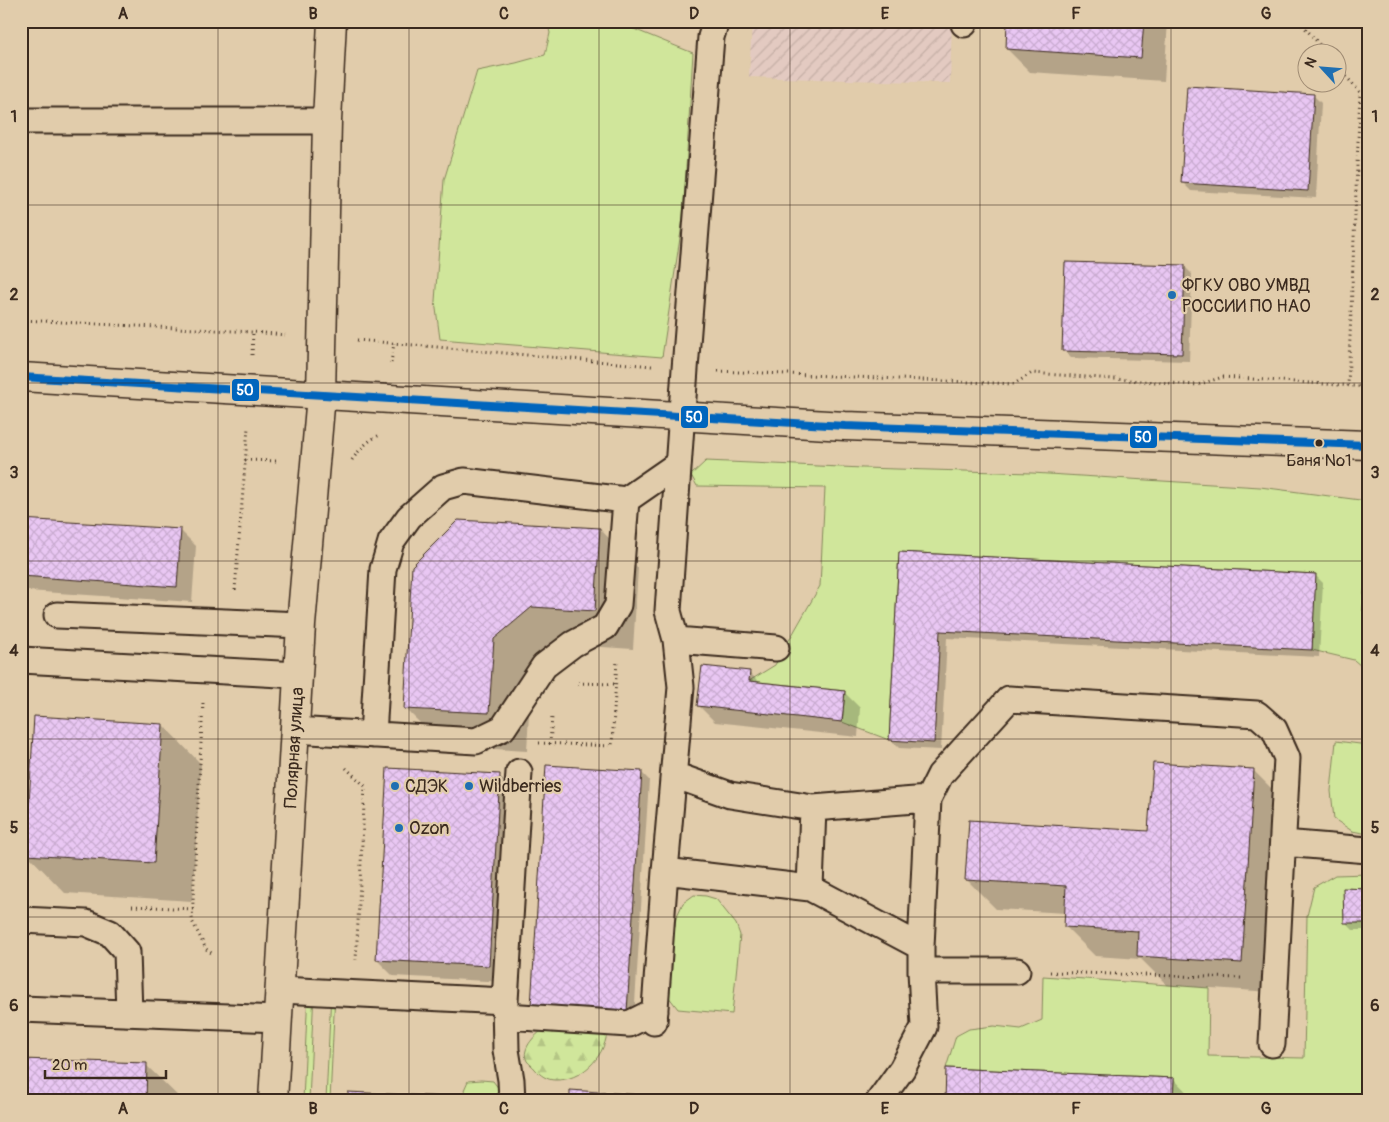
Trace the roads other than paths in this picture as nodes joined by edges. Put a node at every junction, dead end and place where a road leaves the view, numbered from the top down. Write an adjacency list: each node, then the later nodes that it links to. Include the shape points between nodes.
1 (332, 21): 4 (main road, Полярная улица)
2 (716, 21): 7 (lane, via 712,38)
3 (21, 121): 4 (lane)
4 (326, 121): 6 (main road, Полярная улица)
5 (21, 377): 6 (main road)
6 (321, 395): 7 (main road); 12 (main road, Полярная улица)
7 (682, 416): 8 (main road, via 846,426); 9 (lane)
8 (1368, 445)
9 (678, 464): 10 (lane); 13 (lane, via 668,612)
10 (626, 500): 18 (lane, via 618,605 605,627 573,644 544,666 503,728 476,741); 18 (lane, via 464,481 443,487 409,517 391,542 383,568)
11 (57, 615): 12 (lane)
12 (301, 625): 16 (main road, Полярная улица)
13 (676, 640): 14 (lane); 20 (lane, via 681,687)
14 (776, 648)
15 (21, 660): 16 (lane)
16 (298, 675): 17 (main road, Полярная улица)
17 (294, 730): 18 (lane); 30 (main road, Полярная улица)
18 (373, 735)
19 (519, 772): 31 (lane)
20 (674, 775): 22 (lane, via 730,795); 25 (lane)
21 (928, 799): 22 (lane); 23 (lane, via 940,775 1009,699 1257,714 1274,729 1287,758); 28 (lane)
22 (813, 808): 26 (lane)
23 (1283, 843): 24 (lane); 35 (lane)
24 (1368, 850)
25 (665, 871): 26 (lane); 31 (lane, via 654,1016 629,1024)
26 (810, 888): 28 (lane)
27 (21, 920): 33 (lane, via 86,923 110,933 127,952)
28 (921, 959): 29 (lane); 38 (lane, via 924,1027 902,1069)
29 (1016, 971)
30 (280, 990): 31 (lane, via 354,993); 34 (main road, Полярная улица)
31 (505, 1008): 37 (lane)
32 (21, 1009): 33 (lane)
33 (129, 1013): 34 (lane)
34 (278, 1019): 36 (main road, Полярная улица)
35 (1272, 1044)
36 (273, 1101)
37 (512, 1101)
38 (879, 1101)

